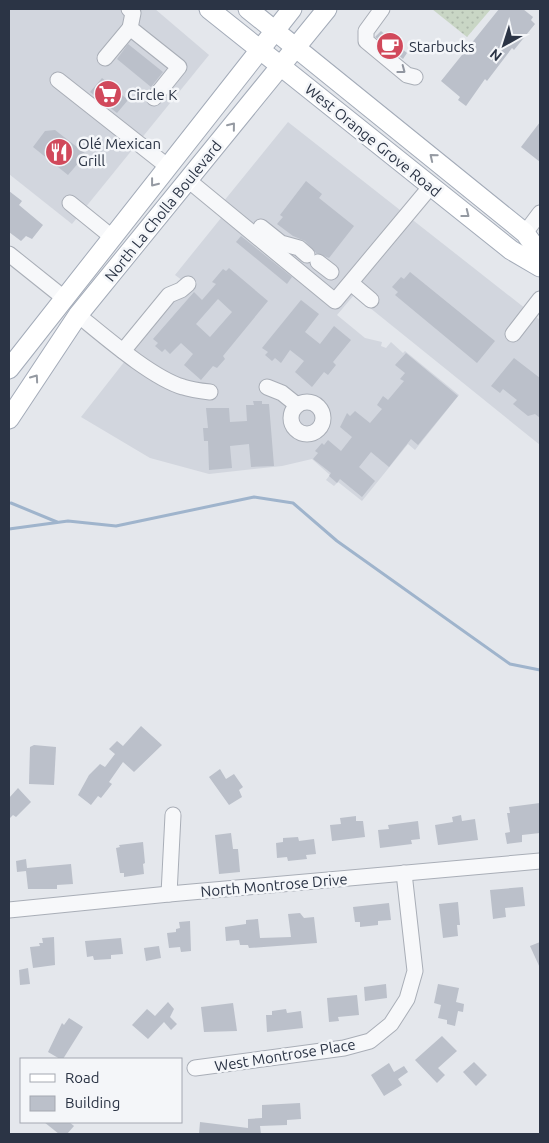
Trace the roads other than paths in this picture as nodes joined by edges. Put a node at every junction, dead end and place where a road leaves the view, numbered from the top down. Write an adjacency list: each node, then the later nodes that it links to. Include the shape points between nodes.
1 (130, 9): 7 (street, via 133,13)
2 (209, 9): 10 (main road, West Orange Grove Road)
3 (248, 9): 8 (main road, West Orange Grove Road)
4 (292, 9): 8 (main road, North La Cholla Boulevard)
5 (327, 9): 9 (main road, North La Cholla Boulevard)
6 (382, 9): 13 (street, one-way to 13, via 366,31 366,41 408,75)
7 (130, 28): 11 (street); 15 (street, via 179,67)
8 (275, 30): 9 (main road, West Orange Grove Road); 10 (main road, North La Cholla Boulevard)
9 (296, 46): 12 (main road, North La Cholla Boulevard); 22 (main road, West Orange Grove Road, one-way to 9)
10 (260, 49): 12 (main road, West Orange Grove Road); 16 (main road, North La Cholla Boulevard)
11 (105, 58)
12 (280, 65): 17 (main road, North La Cholla Boulevard, one-way to 12); 18 (main road, West Orange Grove Road)
13 (416, 77)
14 (58, 80): 16 (street)
15 (154, 98)
16 (167, 166): 23 (main road, North La Cholla Boulevard, one-way to 23)
17 (188, 180): 28 (street, via 336,301); 33 (main road, North La Cholla Boulevard)
18 (431, 186): 26 (main road, West Orange Grove Road, one-way to 26, via 511,250); 28 (street)
19 (70, 203): 23 (street)
20 (540, 213): 22 (street)
21 (262, 227): 27 (street, via 281,243 299,248)
22 (525, 233): 25 (main road, West Orange Grove Road)
23 (112, 237): 30 (main road, North La Cholla Boulevard)
24 (9, 254): 30 (street)
25 (540, 254)
26 (540, 267)
27 (331, 272)
28 (351, 283): 32 (street)
29 (188, 284): 35 (street, via 169,294)
30 (64, 298): 36 (main road, North La Cholla Boulevard)
31 (540, 299): 34 (street)
32 (370, 300)
33 (78, 315): 35 (street); 40 (main road, North La Cholla Boulevard, one-way to 33)
34 (513, 334)
35 (123, 351): 38 (street, via 182,387)
36 (9, 369)
37 (267, 387): 39 (street)
38 (210, 392)
39 (297, 405)
40 (11, 411)
41 (173, 815): 44 (street)
42 (540, 861): 43 (street, North Montrose Drive)
43 (404, 873): 44 (street, North Montrose Drive); 46 (street, West Montrose Place, via 415,971 407,999 391,1024 370,1041 344,1048)
44 (169, 894): 45 (street, North Montrose Drive)
45 (9, 910)
46 (195, 1068)

